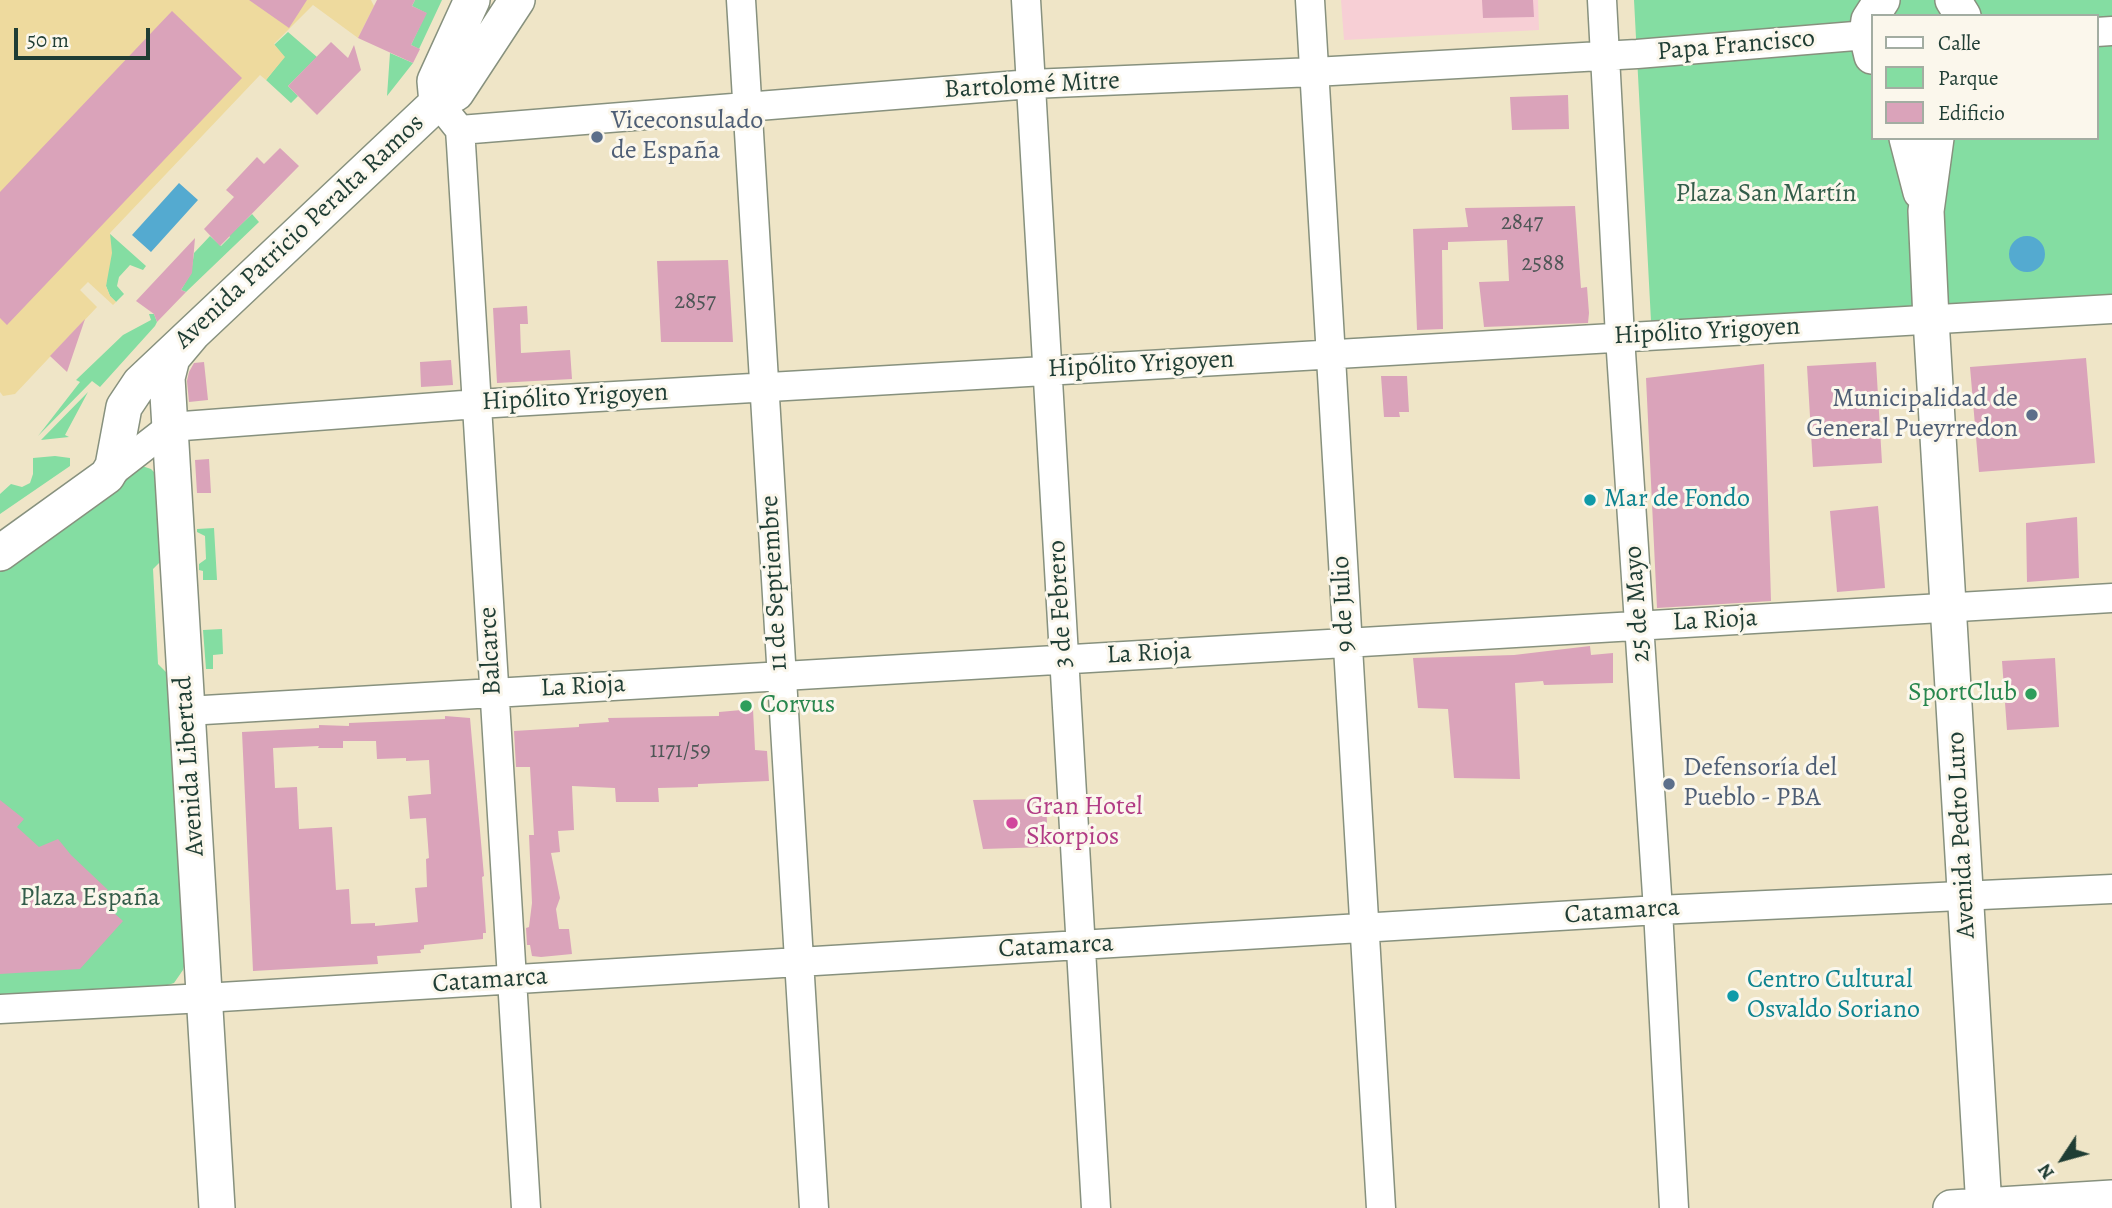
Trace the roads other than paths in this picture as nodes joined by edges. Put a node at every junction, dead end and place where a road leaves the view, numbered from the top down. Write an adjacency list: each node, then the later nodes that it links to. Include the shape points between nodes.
1 (472, 0): 11 (main road, via 435,81)
2 (517, 0): 11 (main road, Avenida Patricio Peralta Ramos, via 456,93)
3 (741, 0): 12 (street, 11 de Septiembre)
4 (1026, 0): 10 (street, 3 de Febrero)
5 (1310, 0): 9 (street, 9 de Julio)
6 (1602, 0): 8 (street, 25 de Mayo)
7 (1870, 22): 8 (street, Papa Francisco)
8 (1605, 56): 9 (street, Bartolomé Mitre); 20 (street, 25 de Mayo)
9 (1314, 72): 10 (street, Bartolomé Mitre); 21 (street, 9 de Julio)
10 (1031, 84): 12 (street, Bartolomé Mitre); 22 (street, 3 de Febrero)
11 (437, 103): 13 (street); 19 (main road, Avenida Patricio Peralta Ramos)
12 (746, 106): 13 (street, Bartolomé Mitre); 23 (street, 11 de Septiembre)
13 (460, 130): 24 (street, Balcarce)
14 (1908, 140): 16 (main road, Avenida Pedro Luro)
15 (1936, 140): 16 (main road, Avenida Pedro Luro)
16 (1926, 211): 18 (main road, Avenida Pedro Luro)
17 (2112, 309): 18 (street, Hipólito Yrigoyen)
18 (1931, 319): 20 (street, Hipólito Yrigoyen); 29 (main road, Avenida Pedro Luro)
19 (193, 333): 25 (main road, Avenida Libertad, via 169,365); 26 (main road, Avenida Patricio Peralta Ramos, via 131,394)
20 (1620, 337): 21 (street, Hipólito Yrigoyen); 30 (street, 25 de Mayo)
21 (1330, 354): 22 (street, Hipólito Yrigoyen); 31 (street, 9 de Julio)
22 (1047, 371): 23 (street, Hipólito Yrigoyen); 32 (street, 3 de Febrero)
23 (764, 387): 24 (street, Hipólito Yrigoyen); 33 (street, 11 de Septiembre)
24 (477, 404): 25 (street, Hipólito Yrigoyen); 34 (street, Balcarce)
25 (170, 427): 26 (street); 35 (main road, Avenida Libertad)
26 (107, 476): 27 (main road)
27 (0, 553)
28 (2112, 598): 29 (street, La Rioja)
29 (1948, 608): 30 (street, La Rioja); 37 (main road, Avenida Pedro Luro)
30 (1640, 626): 31 (street, La Rioja); 38 (street, 25 de Mayo)
31 (1346, 643): 32 (street, La Rioja); 39 (street, 9 de Julio)
32 (1064, 659): 33 (street, La Rioja); 40 (street, 3 de Febrero)
33 (780, 676): 34 (street, La Rioja); 41 (street, 11 de Septiembre)
34 (494, 692): 35 (street, La Rioja); 42 (street, Balcarce)
35 (187, 711): 43 (main road, Avenida Libertad)
36 (2112, 889): 37 (street, Catamarca)
37 (1966, 895): 38 (street, Catamarca); 46 (main road, Avenida Pedro Luro)
38 (1658, 910): 39 (street, Catamarca); 52 (street, 25 de Mayo)
39 (1365, 929): 40 (street, Catamarca); 51 (street, 9 de Julio)
40 (1080, 946): 41 (street, Catamarca); 50 (street, 3 de Febrero)
41 (800, 962): 42 (street, Catamarca); 49 (street, 11 de Septiembre)
42 (512, 979): 43 (street, Catamarca); 48 (street, Balcarce)
43 (204, 998): 44 (street, Catamarca); 47 (main road, Avenida Libertad)
44 (0, 1009)
45 (2112, 1198): 46 (main road)
46 (1973, 1207)
47 (217, 1208)
48 (526, 1208)
49 (814, 1208)
50 (1096, 1208)
51 (1381, 1208)
52 (1674, 1208)

